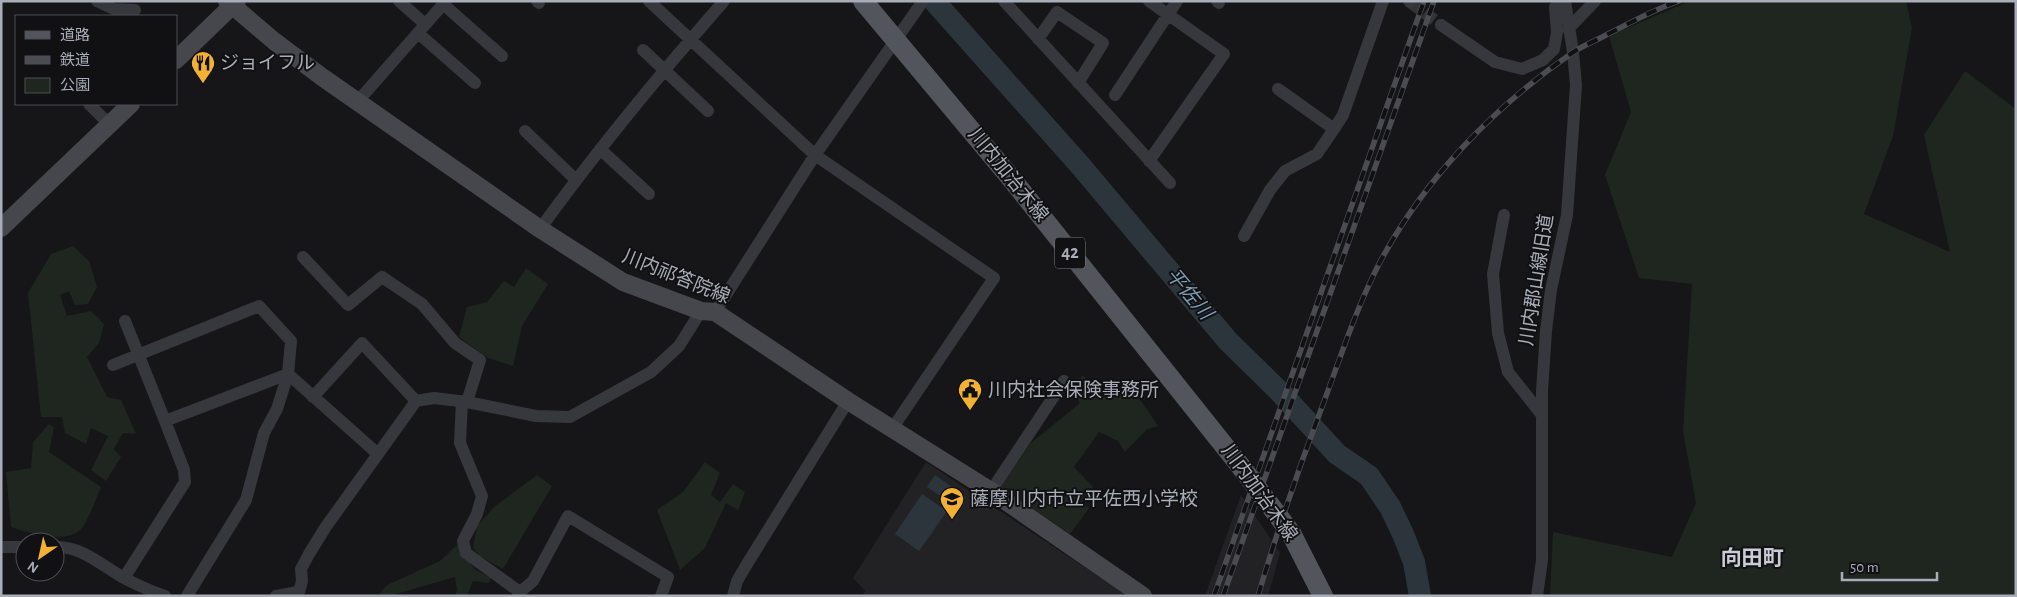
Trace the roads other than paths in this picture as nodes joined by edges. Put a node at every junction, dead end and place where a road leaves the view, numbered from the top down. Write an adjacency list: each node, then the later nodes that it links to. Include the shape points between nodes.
1 (97, 1): 15 (street, via 114,8)
2 (399, 1): 18 (street)
3 (650, 1): 20 (street)
4 (724, 1): 20 (street)
5 (863, 1): 22 (main road, 川内加治木線 / 42)
6 (923, 1): 22 (street)
7 (1004, 1): 21 (street)
8 (1148, 1): 16 (street)
9 (1177, 1): 16 (street)
10 (1383, 1): 36 (street, via 1343,115)
11 (1563, 1): 17 (street, via 1555,7 1557,32 1554,49 1543,60 1522,69 1495,62); 19 (street, 川内郡山線旧道)
12 (1595, 1): 19 (street)
13 (232, 3): 25 (main road); 31 (main road, 川内祁答院線, via 282,47)
14 (445, 3): 18 (street); 24 (street)
15 (135, 9)
16 (1168, 15): 30 (street); 40 (street, via 1224,54)
17 (1441, 24)
18 (422, 29): 27 (street); 31 (street)
19 (1568, 29): 59 (street, 川内郡山線旧道, via 1574,52 1576,85 1572,158 1567,215 1547,322)
20 (690, 39): 26 (street); 39 (street)
21 (1038, 39): 28 (street); 28 (street, via 1057,12 1103,43)
22 (896, 40): 39 (street); 76 (main road, 川内加治木線 / 42, bridge, via 1010,177 1242,468 1291,533)
23 (643, 50): 26 (street)
24 (502, 56)
25 (178, 58)
26 (665, 70): 34 (street); 38 (street)
27 (475, 83)
28 (1078, 83): 40 (street)
29 (1278, 89): 36 (street)
30 (1115, 95)
31 (358, 101): 46 (main road, 川内祁答院線)
32 (90, 105): 35 (street)
33 (130, 105): 35 (main road)
34 (708, 111)
35 (110, 125): 45 (main road)
36 (1334, 129): 47 (street, via 1317,154 1284,171)
37 (525, 131): 41 (street)
38 (600, 149): 41 (street); 43 (street)
39 (815, 155): 49 (street); 61 (street, via 994,278)
40 (1149, 161): 42 (street)
41 (576, 180): 46 (street)
42 (1170, 183)
43 (649, 194)
44 (1504, 215): 59 (street, via 1493,274 1498,333 1508,372)
45 (1, 228)
46 (540, 229): 49 (main road, 川内祁答院線, via 623,282)
47 (1244, 236)
48 (303, 257): 57 (street, via 348,305 382,278 422,304 455,343 480,360)
49 (708, 312): 57 (street, via 680,346 651,372 570,416 536,416); 58 (main road, 川内祁答院線)
50 (125, 321): 51 (street)
51 (139, 355): 52 (street); 53 (street, via 259,306 291,341); 60 (street)
52 (113, 365)
53 (288, 374): 55 (street); 60 (street); 71 (street, via 277,409 264,433 246,500)
54 (1064, 381): 63 (street)
55 (313, 396): 56 (street, via 362,343); 62 (street)
56 (416, 401): 57 (street, via 434,398); 62 (street)
57 (464, 401): 69 (street, via 460,443 482,496 477,514 463,540 466,553)
58 (848, 401): 61 (main road, 川内祁答院線); 74 (street, via 747,564)
59 (1542, 415): 77 (street, 川内郡山線旧道, via 1542,560)
60 (165, 420): 67 (street, via 184,470 185,482)
61 (892, 429): 63 (main road, 川内祁答院線)
62 (378, 454): 68 (street, via 309,554 302,569)
63 (991, 491): 75 (main road, 川内祁答院線)
64 (65, 546): 67 (street, via 79,550)
65 (15, 547): 66 (street)
66 (1, 548)
67 (124, 578): 70 (street)
68 (298, 594): 72 (street)
69 (519, 594): 73 (street, via 533,581 568,516 668,577)
70 (165, 596)
71 (186, 596)
72 (276, 596)
73 (661, 596)
74 (733, 596)
75 (1143, 596)
76 (1323, 596)
77 (1537, 596)

